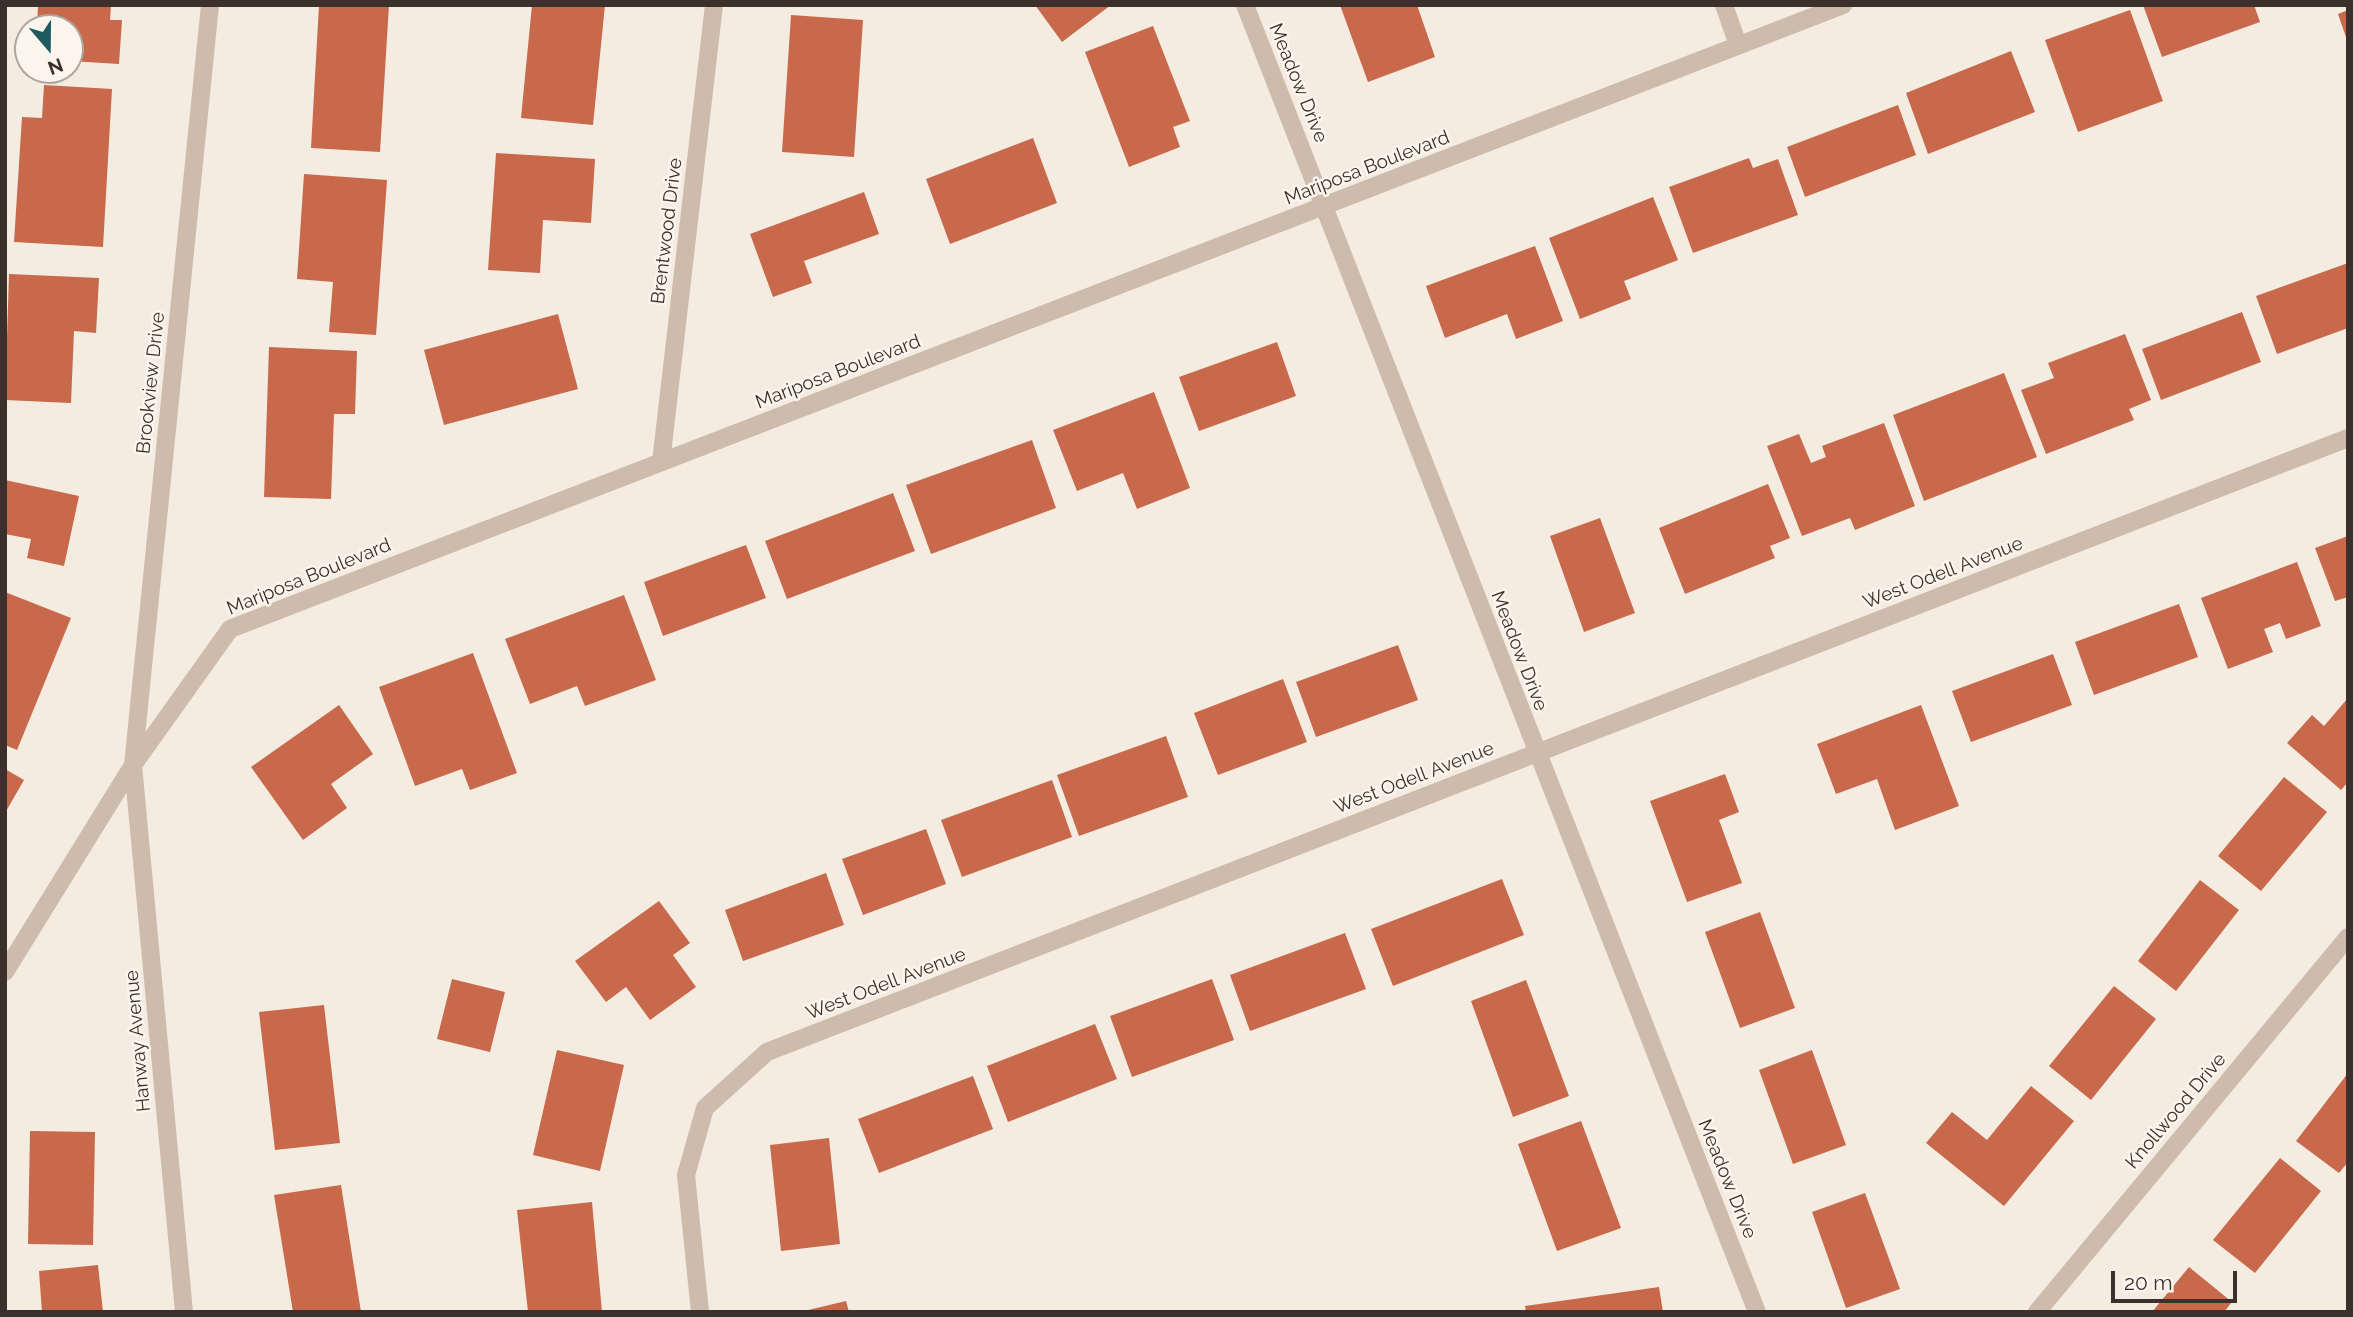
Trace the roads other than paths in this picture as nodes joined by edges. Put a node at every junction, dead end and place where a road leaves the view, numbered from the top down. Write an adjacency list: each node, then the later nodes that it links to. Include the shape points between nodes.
1 (210, 5): 11 (street, Brookview Drive)
2 (714, 5): 9 (street, Brentwood Drive)
3 (1245, 5): 7 (street, Meadow Drive)
4 (1724, 5): 6 (street)
5 (1843, 5): 6 (street, Mariposa Boulevard)
6 (1738, 45): 7 (street, Mariposa Boulevard)
7 (1325, 207): 9 (street, Mariposa Boulevard); 10 (street, Meadow Drive)
8 (2348, 438): 10 (street, West Odell Avenue)
9 (661, 462): 11 (street, Mariposa Boulevard, via 230,629)
10 (1536, 753): 15 (street, West Odell Avenue, via 767,1052 705,1108 686,1175); 16 (street, Meadow Drive)
11 (133, 765): 13 (street, Mariposa Boulevard); 14 (street, Hanway Avenue)
12 (2348, 937): 17 (street, Knollwood Drive)
13 (5, 972)
14 (184, 1312)
15 (700, 1312)
16 (1757, 1312)
17 (2037, 1312)

